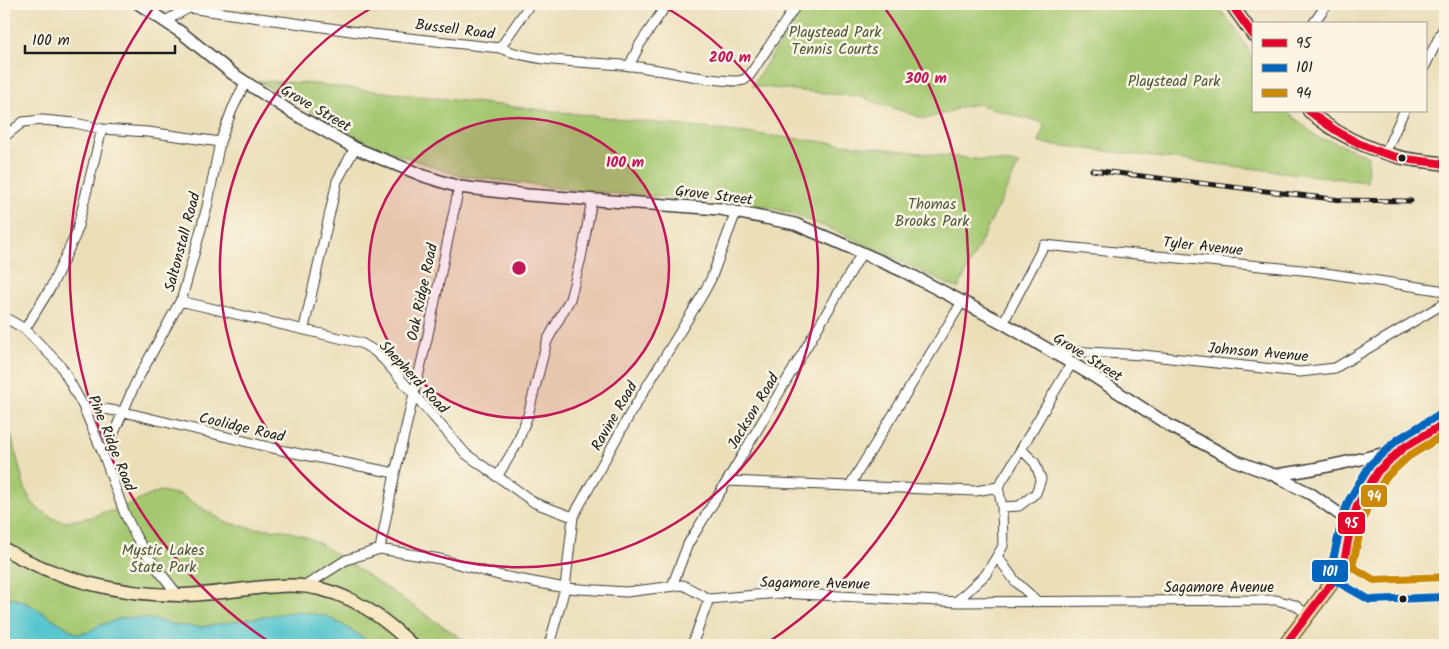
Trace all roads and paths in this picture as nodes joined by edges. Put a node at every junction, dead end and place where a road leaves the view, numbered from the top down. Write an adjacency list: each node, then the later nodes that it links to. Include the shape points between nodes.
1 (139, 4): 7 (street, Grove Street)
2 (530, 4): 11 (street)
3 (667, 4): 13 (street)
4 (797, 4): 13 (street, Bussell Road, via 744,80 731,82)
5 (1231, 4): 10 (main road)
6 (1326, 4): 8 (street)
7 (165, 20): 11 (street, Bussell Road, via 188,8); 14 (street, Grove Street)
8 (1314, 22)
9 (1445, 25): 12 (street)
10 (1252, 34)
11 (500, 48): 13 (street, Bussell Road, via 546,59)
12 (1426, 64)
13 (629, 66)
14 (245, 83): 19 (street, Saltonstall Road); 20 (street, Grove Street)
15 (1310, 112): 21 (main road, via 1345,137)
16 (1404, 112): 21 (street)
17 (102, 129): 18 (street, via 42,120 23,122); 19 (street); 34 (street, via 76,234 51,287)
18 (4, 137)
19 (220, 142): 28 (street, Saltonstall Road, via 207,207)
20 (355, 148): 23 (street, Grove Street); 33 (street, via 337,182)
21 (1385, 152): 22 (main road, via 1400,158)
22 (1445, 164)
23 (458, 187): 24 (street, Grove Street); 37 (street, Oak Ridge Road)
24 (592, 200): 25 (street, Grove Street, via 701,206); 46 (street, via 570,300 546,341 528,416 517,444)
25 (736, 212): 26 (street, Grove Street, via 795,224); 51 (street, Ravine Road, via 703,294)
26 (862, 253): 29 (street, Grove Street); 47 (street, Jackson Road)
27 (1445, 291): 32 (street, Tyler Avenue, via 1312,271 1044,245)
28 (180, 301): 33 (street, Shepherd Road); 39 (street, Saltonstall Road, via 135,384)
29 (962, 302): 32 (street, Grove Street); 48 (street)
30 (1445, 303): 35 (street, Johnson Avenue, via 1334,368 1326,369 1300,372 1142,355)
31 (4, 316): 34 (street, Pine Ridge Road)
32 (1004, 323): 35 (street, Grove Street)
33 (304, 328): 37 (street, Shepherd Road, via 367,346)
34 (26, 329): 38 (street, Pine Ridge Road, via 61,366)
35 (1050, 350): 36 (street, Grove Street)
36 (1072, 363): 42 (street); 45 (street, Grove Street, via 1201,444)
37 (414, 393): 44 (street, Oak Ridge Road); 46 (street, Shepherd Road, via 466,454)
38 (83, 406): 39 (street, Coolidge Road); 43 (street, Pine Ridge Road)
39 (124, 412): 43 (street, Saltonstall Road); 44 (street, Coolidge Road, via 285,452)
40 (1445, 424): 41 (main road)
41 (1404, 448): 45 (street, Grove Street, via 1301,472); 52 (main road, via 1378,471)
42 (1022, 450): 49 (street); 50 (street, via 1035,463 1041,479 1036,493 1019,506)
43 (104, 456): 61 (street, Pine Ridge Road, via 135,535)
44 (395, 473): 54 (street, Oak Ridge Road)
45 (1274, 475): 52 (street, Grove Street)
46 (497, 477): 51 (street, Shepherd Road, via 535,503)
47 (727, 481): 48 (street); 58 (street, Jackson Road, via 688,544)
48 (850, 485): 49 (street, via 976,491)
49 (998, 487): 50 (street)
50 (1002, 507): 55 (street, via 1003,546)
51 (573, 516): 60 (street, Ravine Road)
52 (1352, 520): 56 (main road)
53 (4, 549): 61 (main road, via 54,572 105,588)
54 (380, 549): 57 (street, via 346,560); 60 (street, via 440,559 502,576)
55 (997, 556): 63 (street, via 986,574); 64 (street, via 1015,581)
56 (1340, 572): 59 (main road, via 1372,590); 65 (main road)
57 (305, 586): 61 (main road); 66 (main road, via 354,600)
58 (672, 586): 60 (street, via 626,592); 62 (street, via 683,585)
59 (1445, 587)
60 (565, 588): 67 (street, Ravine Road)
61 (178, 595)
62 (709, 599): 63 (street, Sagamore Avenue, via 779,593); 68 (street)
63 (956, 602): 64 (street, Sagamore Avenue)
64 (1038, 602): 65 (street, Sagamore Avenue, via 1276,600 1295,605)
65 (1308, 615): 69 (main road)
66 (412, 645)
67 (549, 645)
68 (692, 645)
69 (1285, 645)

